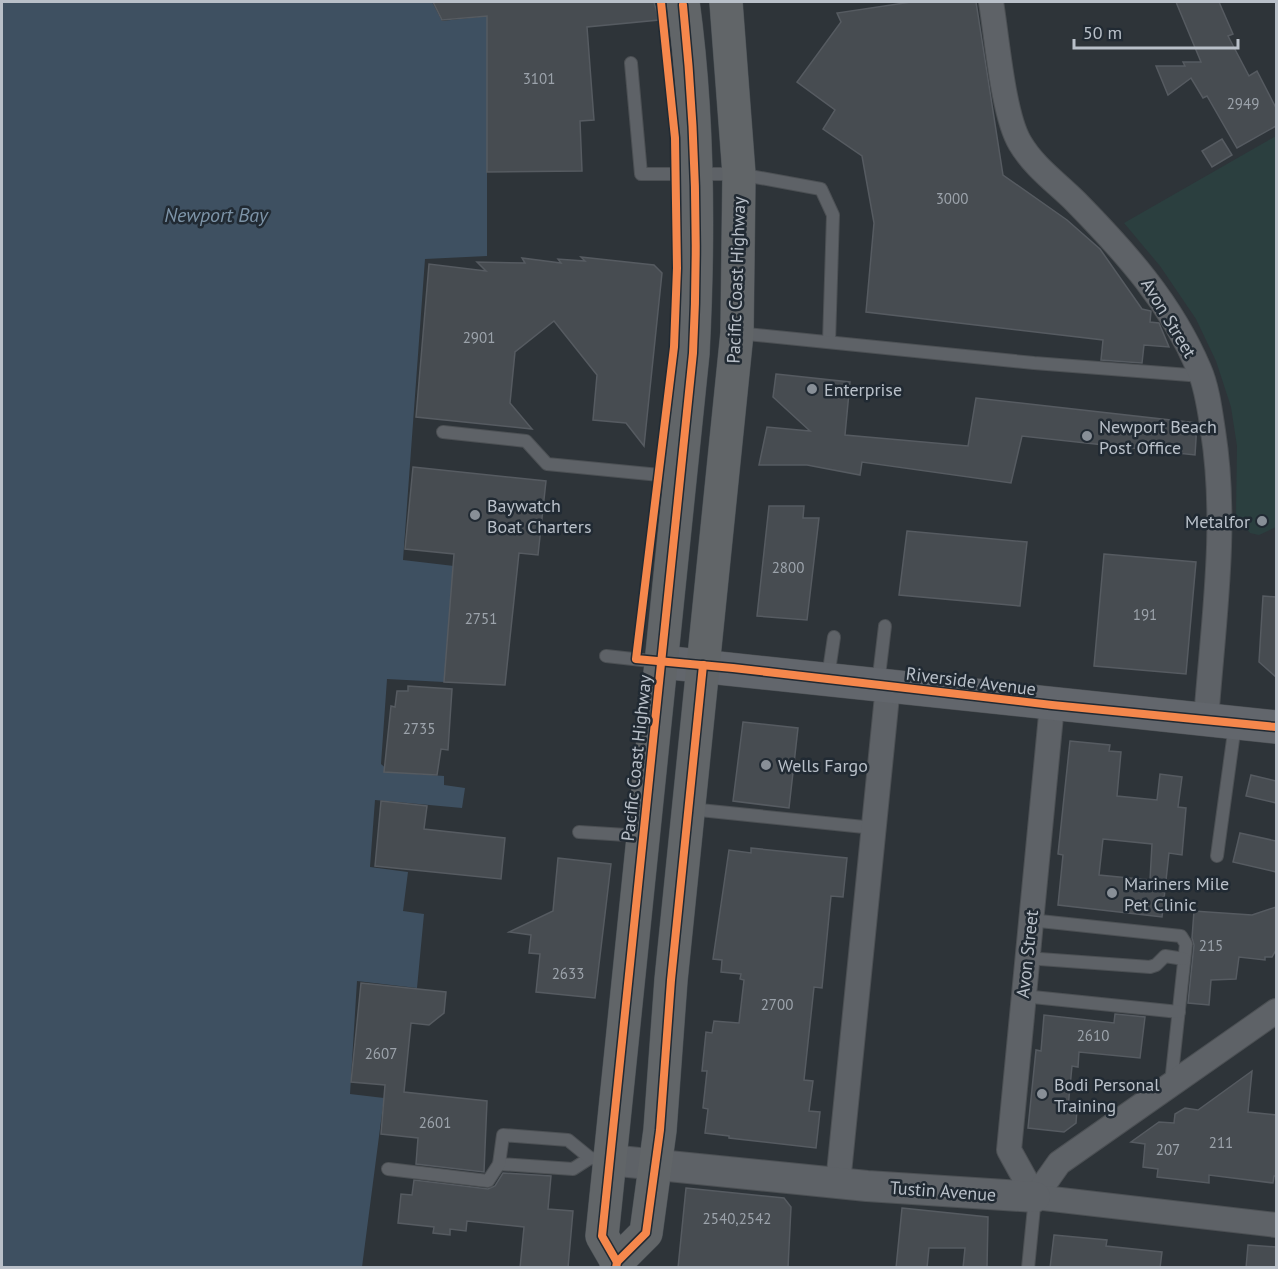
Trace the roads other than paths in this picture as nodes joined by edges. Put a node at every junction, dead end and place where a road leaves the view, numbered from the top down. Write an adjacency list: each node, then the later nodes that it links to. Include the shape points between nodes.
1 (726, 2): 6 (highway, Pacific Coast Highway)
2 (991, 2): 9 (street, Avon Street, via 1009,111 1019,142 1035,164 1128,255 1159,295)
3 (686, 3): 5 (highway, Pacific Coast Highway)
4 (631, 63): 5 (lane, via 641,174)
5 (697, 174): 6 (lane); 11 (highway, Pacific Coast Highway, via 695,319)
6 (739, 174): 7 (highway, Pacific Coast Highway); 8 (lane, via 821,189 833,215)
7 (737, 333): 8 (lane); 16 (highway, Pacific Coast Highway)
8 (829, 342): 9 (lane)
9 (1202, 376): 20 (street, Avon Street, via 1219,467)
10 (443, 432): 11 (lane, via 526,441 547,464)
11 (681, 477): 15 (highway, Pacific Coast Highway)
12 (885, 626): 18 (lane)
13 (834, 637): 17 (lane)
14 (606, 656): 15 (lane)
15 (662, 662): 16 (main road, Riverside Avenue); 25 (highway, Pacific Coast Highway)
16 (703, 665): 17 (main road, Riverside Avenue); 22 (highway, Pacific Coast Highway)
17 (828, 679): 18 (main road, Riverside Avenue)
18 (883, 685): 19 (main road, Riverside Avenue); 23 (street)
19 (1052, 705): 20 (main road, Riverside Avenue); 27 (street, Avon Street)
20 (1221, 722): 21 (main road, Riverside Avenue); 26 (lane)
21 (1276, 727)
22 (688, 809): 23 (lane); 36 (highway, Pacific Coast Highway)
23 (874, 828): 38 (street)
24 (579, 831): 25 (lane)
25 (643, 836): 34 (highway, Pacific Coast Highway)
26 (1217, 856)
27 (1030, 920): 28 (street, Avon Street); 29 (lane, via 1180,936 1186,944)
28 (1026, 958): 29 (lane, via 1150,967 1165,956); 30 (street, Avon Street)
29 (1184, 959): 32 (lane)
30 (1023, 996): 32 (lane); 39 (street, Avon Street, via 1009,1150)
31 (1276, 1011): 33 (street)
32 (1179, 1012): 33 (lane)
33 (1171, 1083): 39 (street, via 1059,1163)
34 (600, 1159): 35 (lane, via 573,1169); 35 (lane, via 568,1140 504,1135); 36 (street, Tustin Avenue); 41 (highway, Pacific Coast Highway, via 602,1236)
35 (499, 1164): 37 (lane, via 488,1181)
36 (654, 1165): 38 (street, Tustin Avenue); 41 (highway, Pacific Coast Highway, via 646,1233)
37 (388, 1169)
38 (838, 1183): 39 (street, Tustin Avenue)
39 (1035, 1197): 40 (street, Tustin Avenue); 42 (lane)
40 (1276, 1225)
41 (617, 1265)
42 (1028, 1268)

